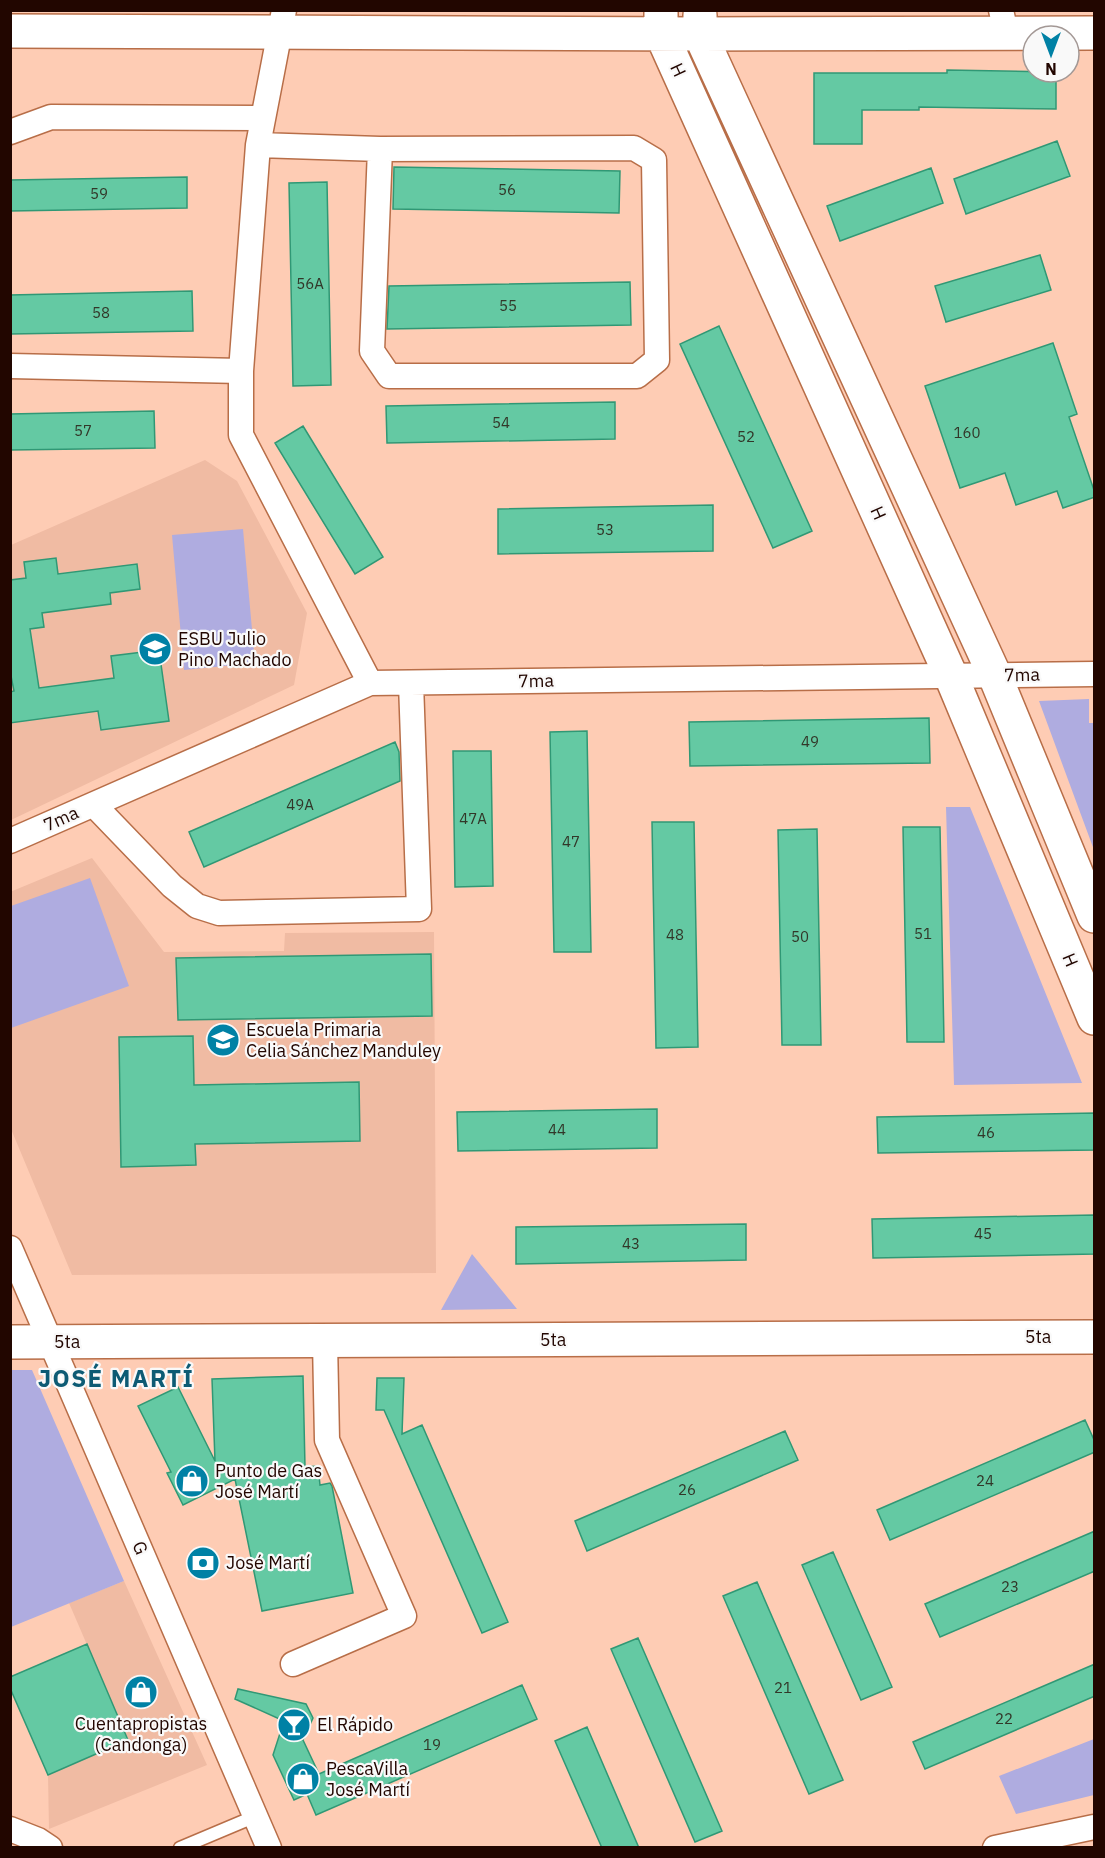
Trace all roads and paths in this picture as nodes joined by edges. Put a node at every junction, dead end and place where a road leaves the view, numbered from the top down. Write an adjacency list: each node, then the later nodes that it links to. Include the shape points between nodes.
1 (282, 21): 2 (street); 5 (street); 7 (street)
2 (661, 22): 3 (street); 14 (street, H)
3 (700, 22): 4 (street); 15 (street, H)
4 (1004, 22): 6 (street)
5 (10, 32)
6 (1095, 33)
7 (263, 118): 8 (street, via 51,117); 9 (street)
8 (10, 132)
9 (258, 146): 10 (street); 12 (street)
10 (380, 149): 10 (street, via 372,351 389,376 637,376 657,360 654,160 634,148)
11 (10, 366): 12 (street)
12 (241, 371): 17 (street, via 241,435)
13 (1095, 674): 15 (street, 7ma)
14 (951, 676): 15 (street, 7ma); 16 (street, 7ma); 21 (street, H)
15 (995, 676): 20 (street, H)
16 (411, 682): 17 (street, 7ma); 18 (street, via 419,909 219,913 197,906 172,886)
17 (370, 683): 18 (street, 7ma)
18 (94, 805): 19 (street, 7ma)
19 (10, 841)
20 (1095, 916)
21 (1094, 1016)
22 (10, 1248): 26 (street, G)
23 (1095, 1337): 24 (street, 5ta)
24 (325, 1341): 26 (street, 5ta); 27 (street, via 327,1440 404,1616)
25 (10, 1342): 26 (street, 5ta)
26 (50, 1342): 28 (street, G)
27 (293, 1665)
28 (256, 1816): 32 (lane); 33 (street, G)
29 (1095, 1827): 34 (street)
30 (10, 1829): 31 (street)
31 (50, 1848)
32 (180, 1848)
33 (269, 1848)
34 (995, 1848)

